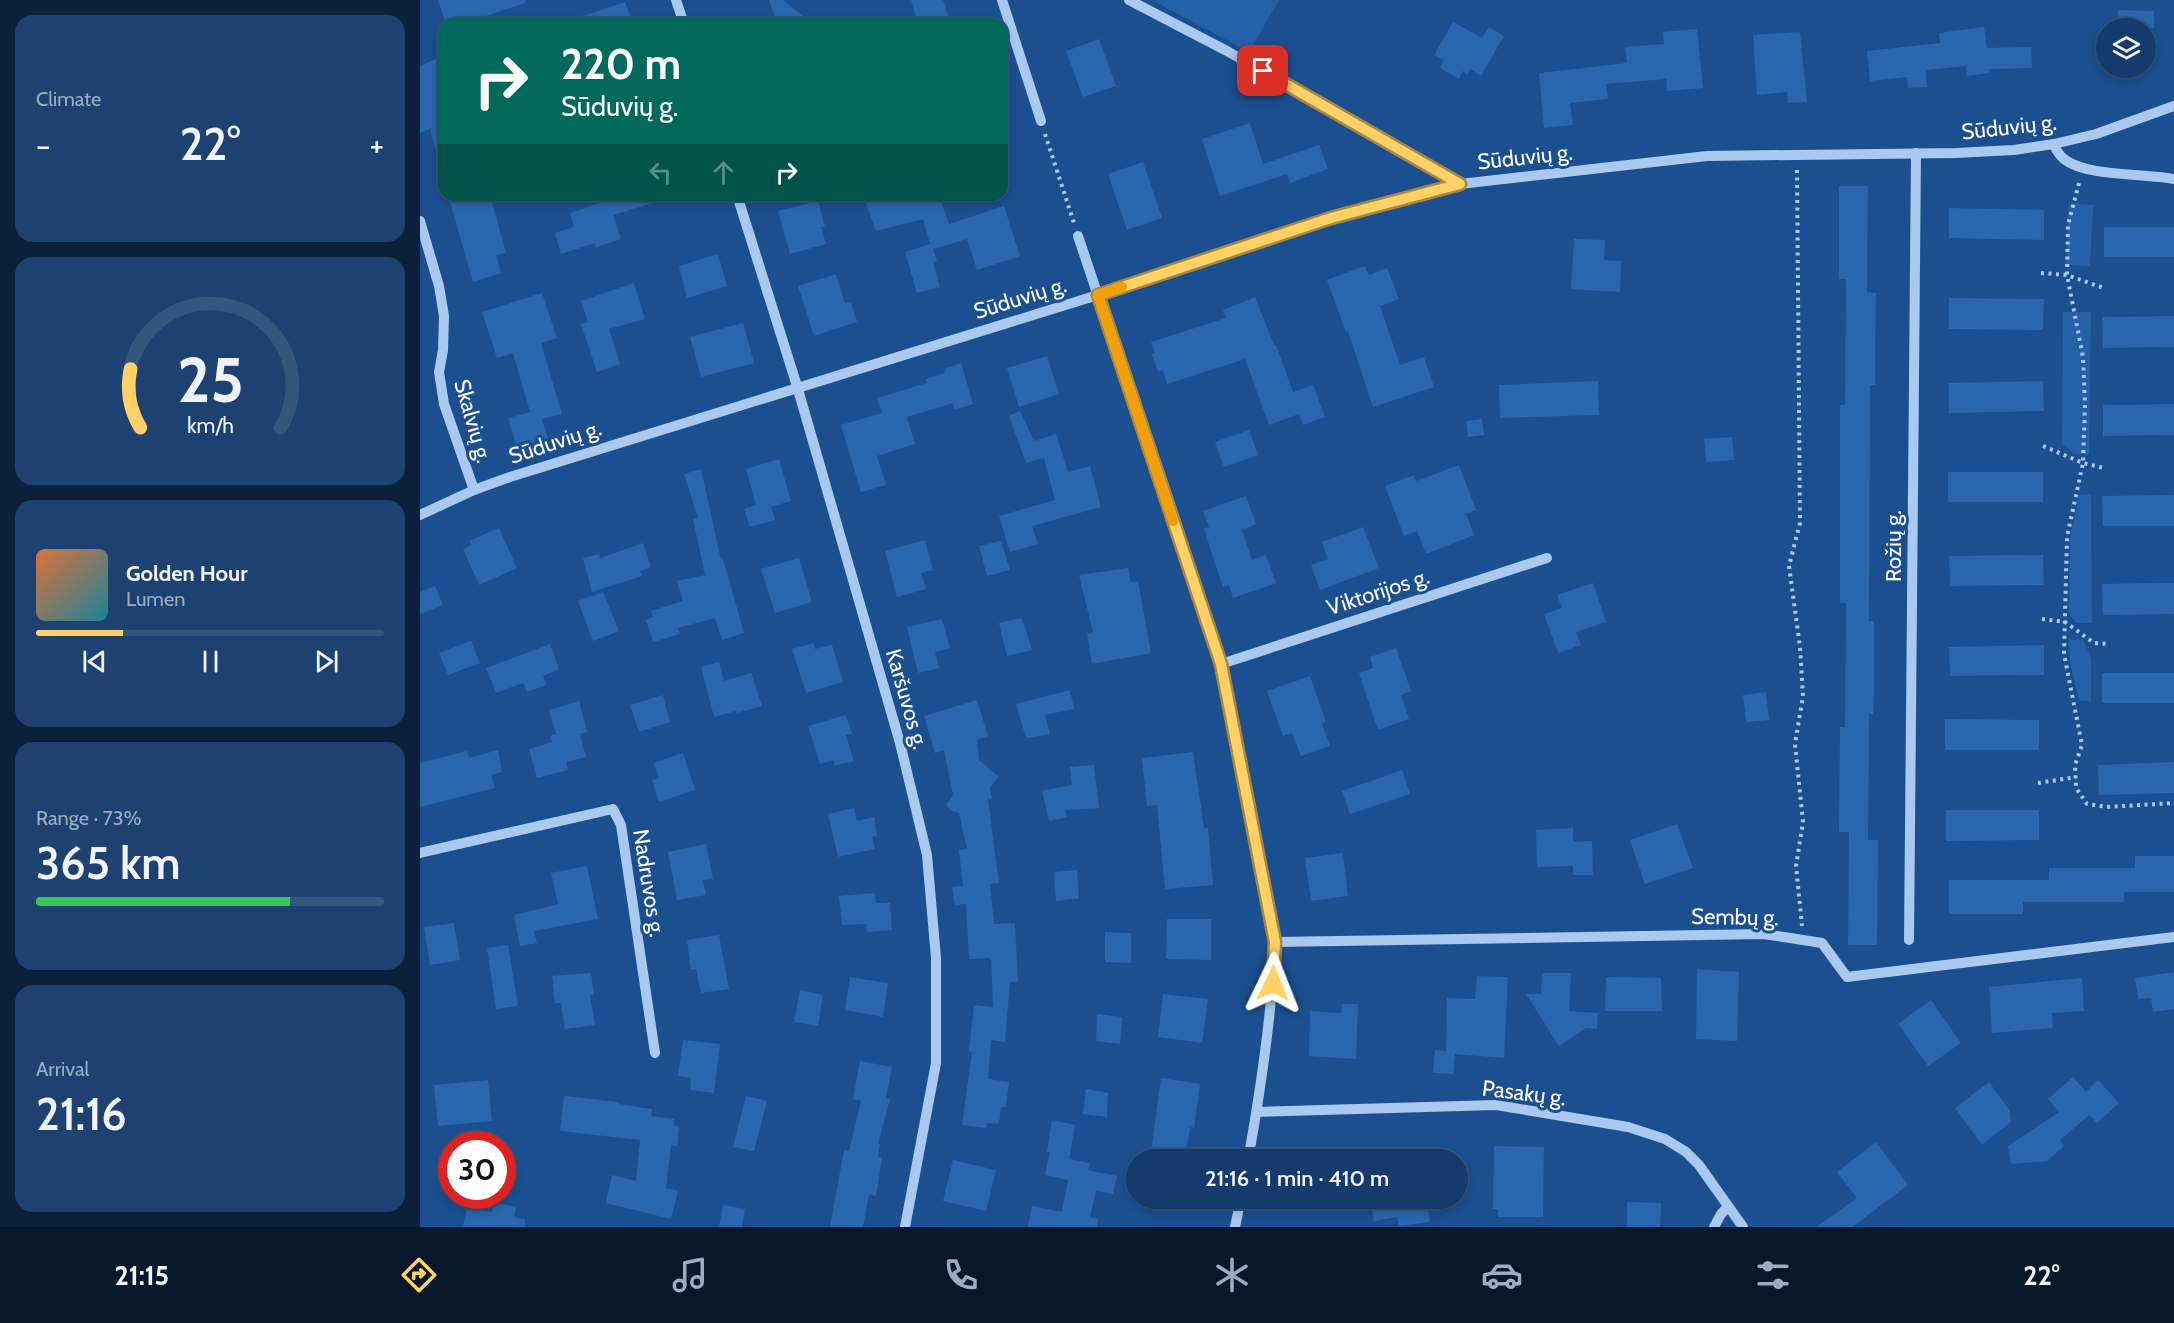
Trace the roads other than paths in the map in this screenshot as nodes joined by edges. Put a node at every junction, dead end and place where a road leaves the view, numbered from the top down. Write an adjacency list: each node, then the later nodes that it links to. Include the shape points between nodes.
1 (676, 0): 4 (street)
2 (1002, 0): 5 (street)
3 (1129, 0): 12 (street, via 1227,51)
4 (682, 18)
5 (1008, 18)
6 (1008, 19): 8 (street)
7 (2174, 106): 9 (street, Sūduvių g., via 2096,134)
8 (1041, 122)
9 (2054, 144): 10 (street, Sūduvių g., via 2014,150); 11 (street, via 2065,160 2081,168)
10 (1916, 153): 12 (street, Sūduvių g., via 1707,156); 24 (street, Rožių g.)
11 (2174, 179)
12 (1460, 184): 16 (street, Sūduvių g., via 1331,218)
13 (739, 201): 17 (street, Karšuvos g.)
14 (420, 221): 18 (street, Skalvių g., via 444,316 439,372 444,404)
15 (1078, 236): 16 (street)
16 (1098, 295): 17 (street, Sūduvių g.); 21 (street)
17 (797, 386): 18 (street, Sūduvių g.); 31 (street, Karšuvos g., via 900,743 927,855 936,958 936,1063)
18 (474, 490): 19 (street, Sūduvių g.)
19 (420, 514)
20 (1547, 558): 21 (street, Viktorijos g.)
21 (1221, 664): 25 (street)
22 (420, 854): 26 (street, Nadruvos g., via 613,809 621,825)
23 (2174, 937): 25 (street, Sembų g., via 1847,977 1822,943 1764,934)
24 (1909, 940)
25 (1275, 942): 27 (street)
26 (655, 1053)
27 (1257, 1112): 28 (street); 29 (street, Pasakų g., via 1496,1106 1628,1127 1665,1139 1686,1152)
28 (1250, 1149)
29 (1728, 1207): 33 (street); 34 (street, Pasakų g.)
30 (1239, 1209): 32 (street)
31 (905, 1227)
32 (1235, 1227)
33 (1714, 1227)
34 (1743, 1227)

